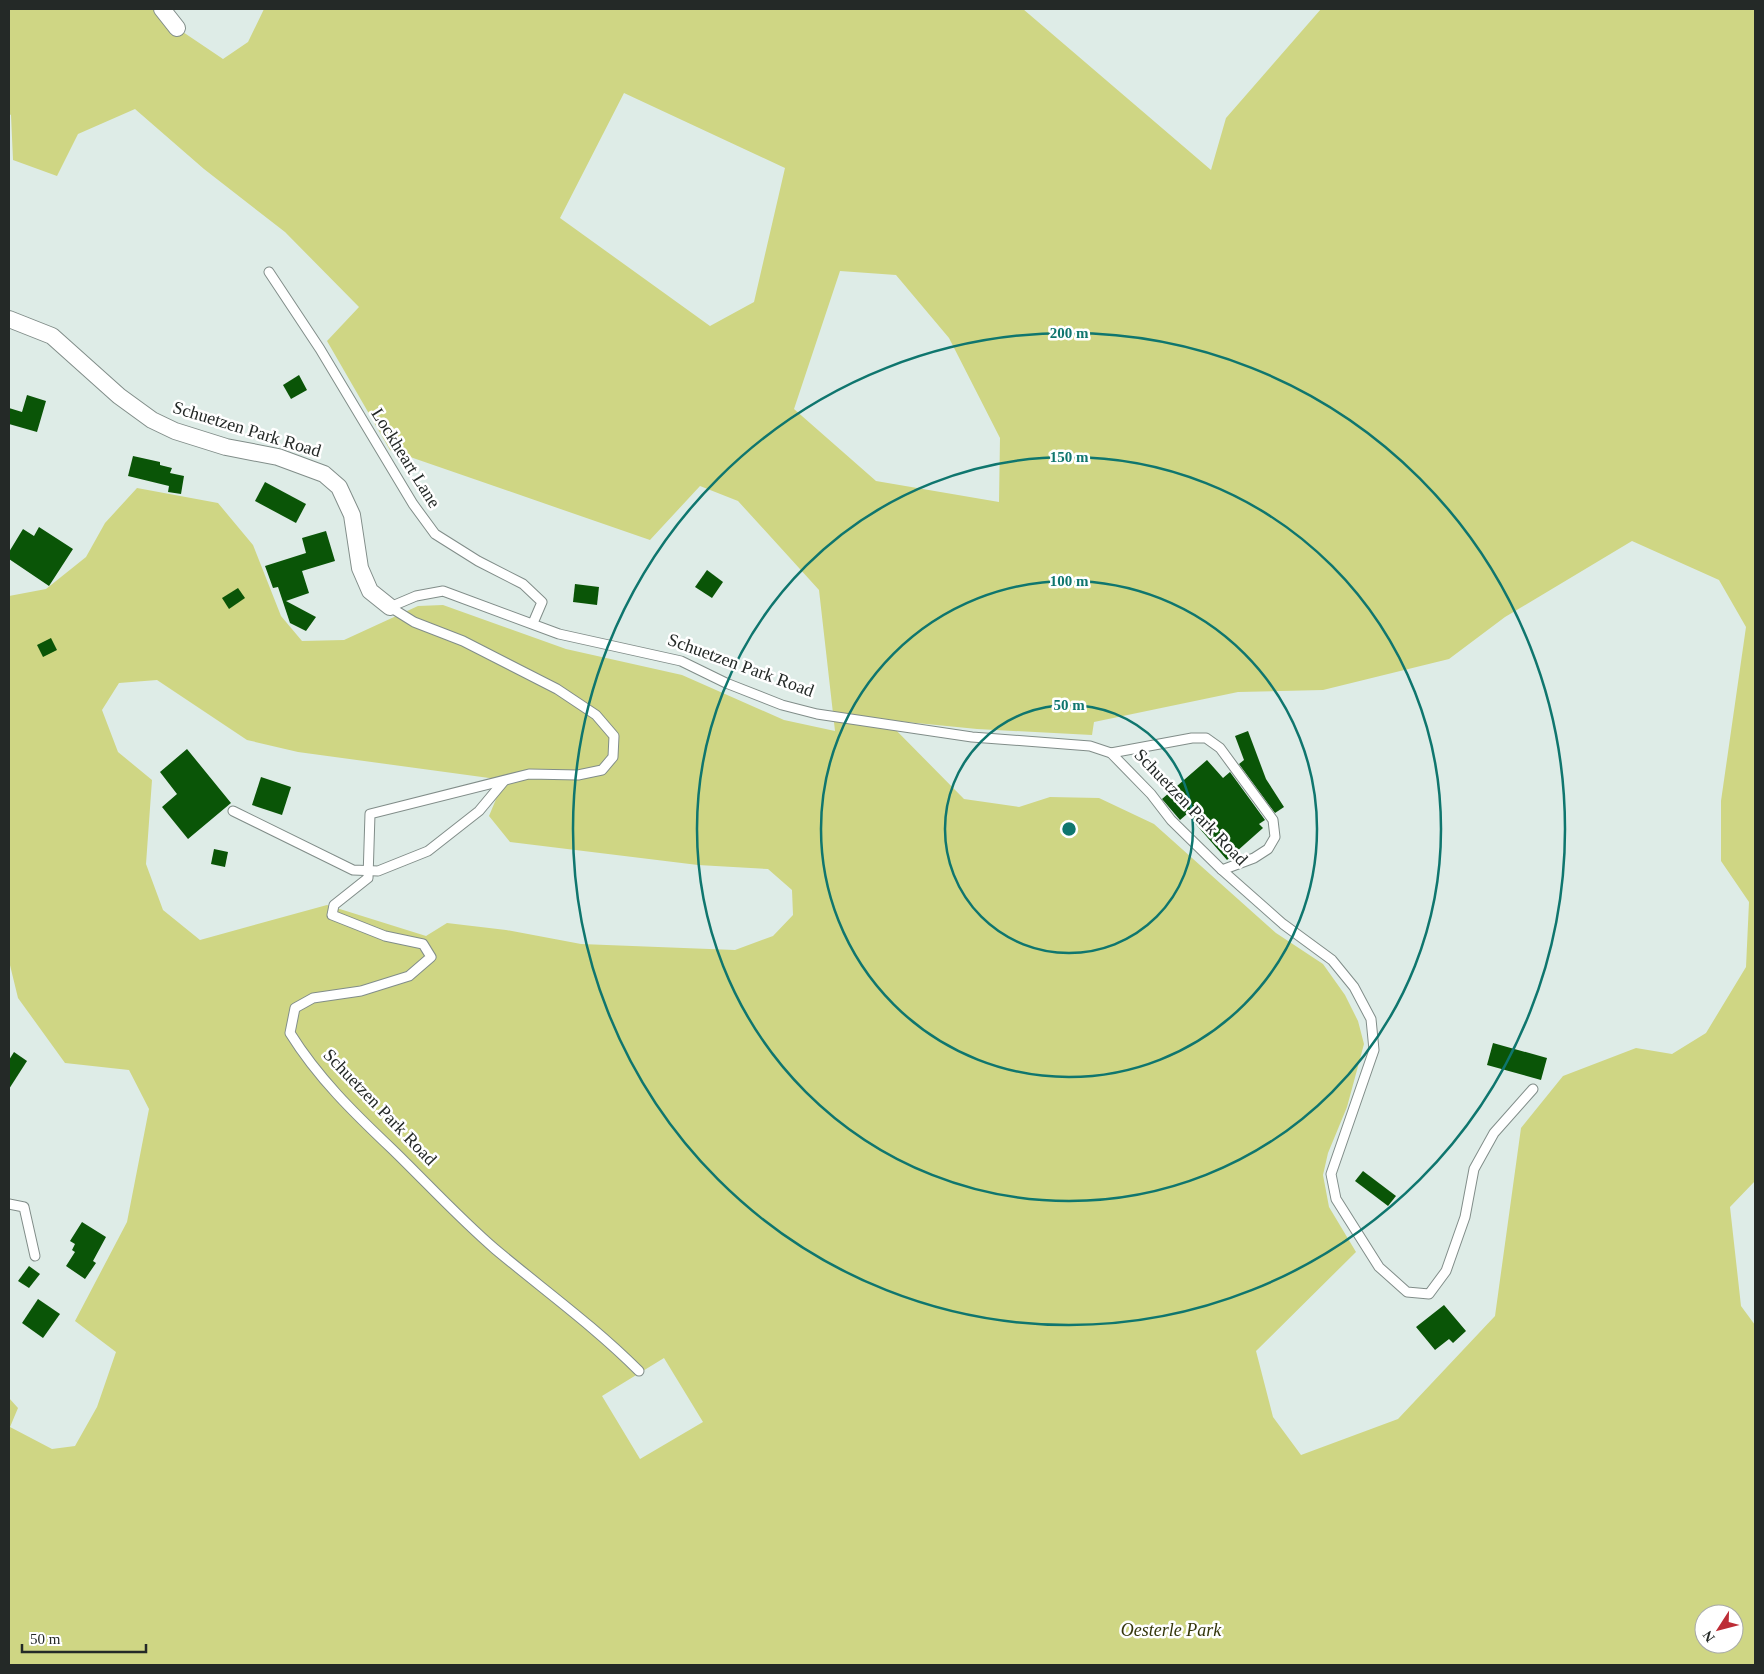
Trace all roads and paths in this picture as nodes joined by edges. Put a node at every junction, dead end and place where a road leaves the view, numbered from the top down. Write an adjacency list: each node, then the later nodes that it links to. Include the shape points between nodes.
1 (162, 9): 2 (street)
2 (177, 28)
3 (269, 272): 6 (lane, Lockheart Lane, via 320,349 413,504 435,534 522,584 542,602)
4 (9, 319): 5 (street, Schuetzen Park Road, via 52,336 119,396 152,420 175,431 226,447 278,457 324,474 339,488 352,515 360,568 370,591)
5 (390, 607): 6 (lane, Schuetzen Park Road, via 416,596 442,591); 8 (lane, Schuetzen Park Road, via 414,622 463,641 550,686 596,715 614,736 613,757 602,770 578,775 529,774)
6 (533, 624): 7 (lane, Schuetzen Park Road, via 559,634 681,661 782,705 817,714 972,737 1090,746)
7 (1110, 753): 10 (lane, Schuetzen Park Road); 10 (lane, via 1192,738 1206,738 1220,748 1273,820 1275,837 1268,850)
8 (504, 780): 11 (lane, via 480,811 428,852 378,871); 11 (lane, Schuetzen Park Road, via 370,814)
9 (233, 811): 11 (lane, via 353,870)
10 (1222, 870): 12 (lane, Schuetzen Park Road, via 1283,924 1332,960 1354,987 1371,1019 1374,1050 1331,1174 1336,1199 1365,1246 1407,1292 1429,1294 1446,1271 1465,1217 1474,1169 1494,1133)
11 (369, 871): 15 (lane, Schuetzen Park Road, via 361,886 334,905 332,915 385,936 423,944 431,957 409,976 361,991 313,998 295,1008 290,1033 305,1058 338,1097 450,1206 495,1248 607,1339)
12 (1533, 1089)
13 (9, 1204): 14 (lane, via 24,1207)
14 (35, 1256)
15 (639, 1371)

